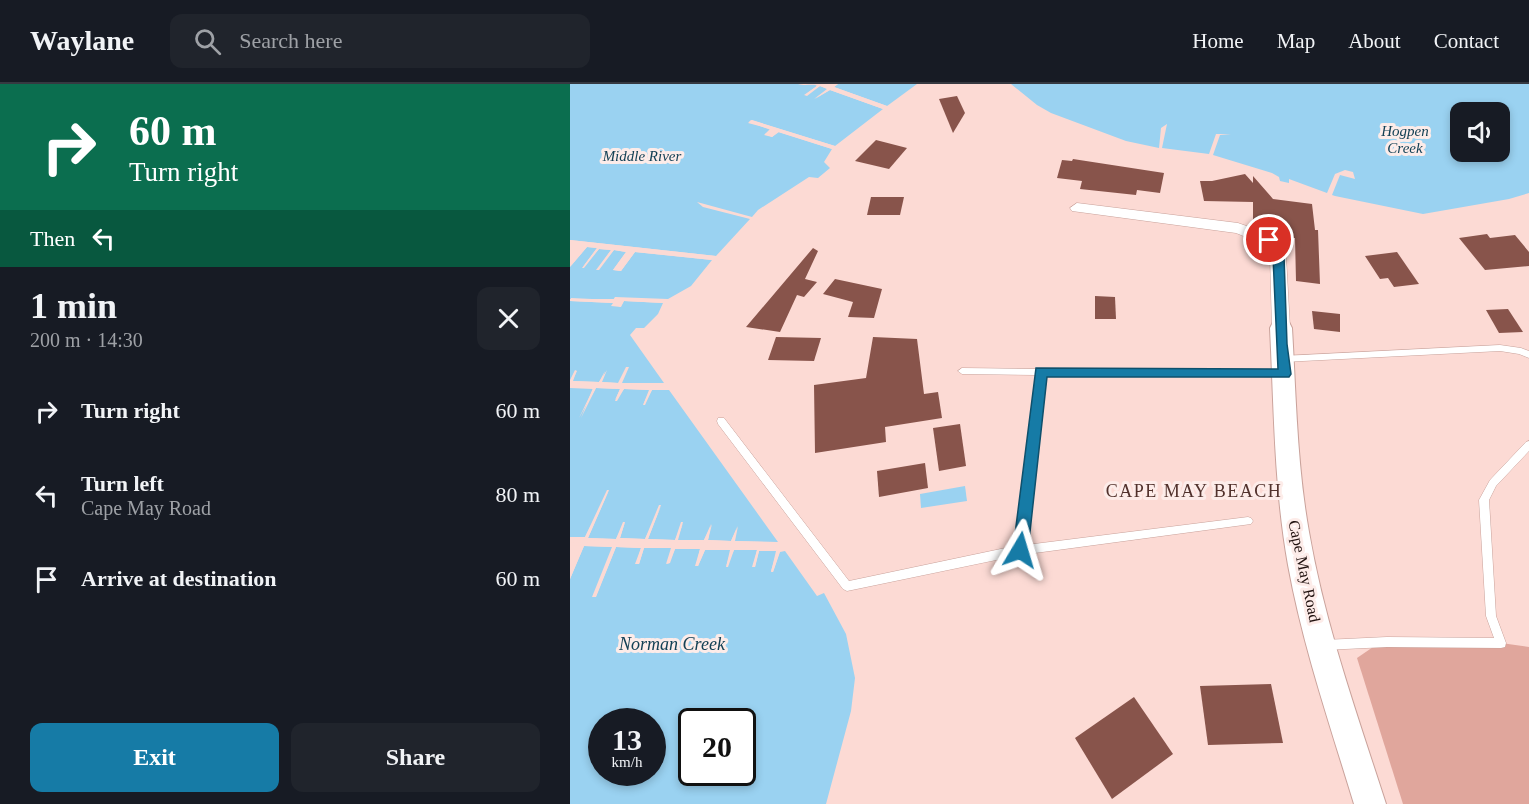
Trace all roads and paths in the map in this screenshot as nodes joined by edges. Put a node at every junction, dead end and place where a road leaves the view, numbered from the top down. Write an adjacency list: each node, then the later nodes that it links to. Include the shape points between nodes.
1 (1077, 208): 2 (street, Cape May Road, via 1238,228 1269,240 1278,256)
2 (1281, 328): 4 (street, Cape May Road)
3 (1529, 355): 4 (lane, via 1500,348)
4 (1284, 366): 6 (lane); 11 (street, Cape May Road, via 1289,487)
5 (962, 371): 6 (lane)
6 (1041, 372): 10 (lane)
7 (721, 421): 10 (lane, via 847,586)
8 (1529, 445): 11 (lane, via 1493,483 1484,500 1491,616 1501,644)
9 (1248, 521): 10 (lane)
10 (1020, 550)
11 (1321, 645): 12 (street, Cape May Road)
12 (1370, 804)

